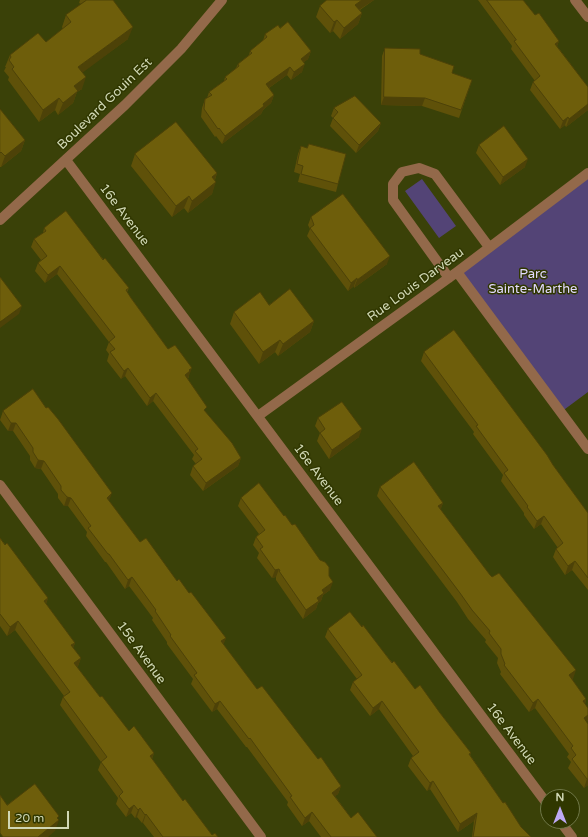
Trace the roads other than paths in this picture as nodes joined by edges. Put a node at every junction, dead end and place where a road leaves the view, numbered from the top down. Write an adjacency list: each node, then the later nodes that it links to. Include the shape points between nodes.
1 (222, 0): 4 (street, Boulevard Gouin Est, via 181,49)
2 (575, 0): 3 (street)
3 (588, 17)
4 (66, 160): 6 (street, Boulevard Gouin Est); 9 (street, 16e Avenue)
5 (588, 173): 7 (street, Rue Louis Darveau)
6 (0, 220)
7 (489, 247): 8 (street, Rue Louis Darveau); 8 (street, via 435,174 419,168 402,172 393,184 393,200)
8 (453, 275): 9 (street, Rue Louis Darveau); 10 (street)
9 (258, 416): 12 (street, 16e Avenue)
10 (588, 449)
11 (0, 484): 13 (street, 15e Avenue)
12 (540, 794)
13 (261, 837)

